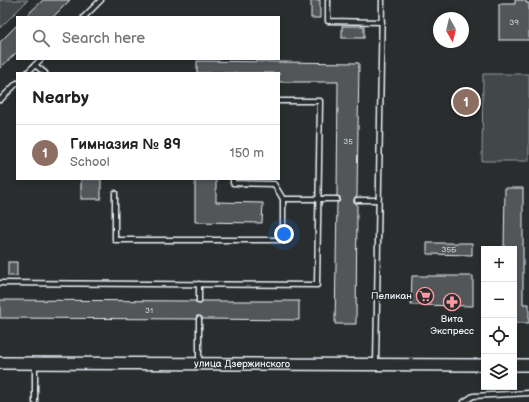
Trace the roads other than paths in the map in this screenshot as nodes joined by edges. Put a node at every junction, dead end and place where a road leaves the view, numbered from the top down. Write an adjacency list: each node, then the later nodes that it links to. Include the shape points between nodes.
1 (101, 0): 4 (lane)
2 (328, 0): 5 (lane, via 328,21)
3 (382, 0): 5 (lane)
4 (85, 16)
5 (382, 22): 19 (lane)
6 (40, 60): 7 (lane)
7 (35, 65): 8 (lane); 9 (lane)
8 (28, 72)
9 (44, 72)
10 (16, 84): 11 (lane)
11 (0, 100)
12 (280, 101): 16 (lane, via 320,102)
13 (233, 180): 15 (lane, via 232,183 274,184)
14 (114, 192): 15 (lane, via 115,240 283,240)
15 (283, 199): 16 (lane)
16 (319, 199): 17 (lane); 21 (lane, via 317,285)
17 (337, 200)
18 (357, 200): 19 (lane)
19 (378, 200): 27 (lane)
20 (0, 283): 21 (lane)
21 (199, 284): 22 (lane)
22 (199, 301)
23 (199, 319): 26 (lane)
24 (0, 363): 25 (main road, улица Дзержинского)
25 (35, 363): 26 (main road, улица Дзержинского); 32 (lane)
26 (199, 364): 27 (main road, улица Дзержинского)
27 (376, 365): 28 (main road, улица Дзержинского)
28 (481, 365)
29 (517, 365): 30 (main road)
30 (529, 365)
31 (529, 393): 33 (lane, via 473,396)
32 (36, 402)
33 (464, 402)

